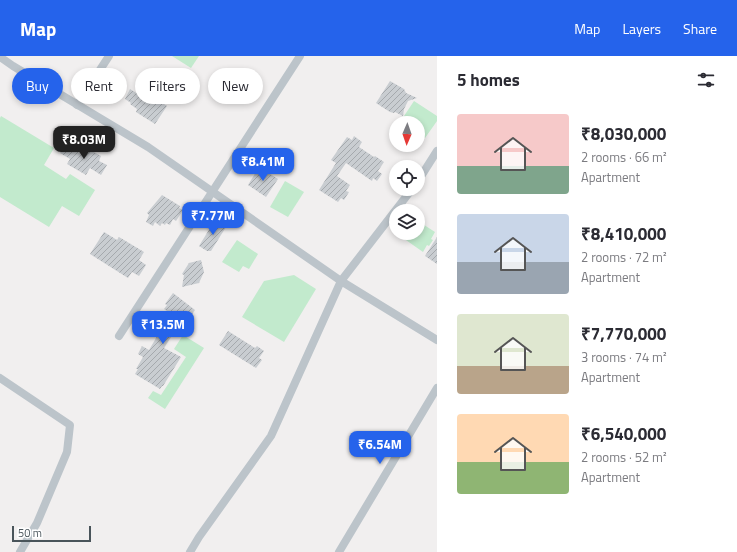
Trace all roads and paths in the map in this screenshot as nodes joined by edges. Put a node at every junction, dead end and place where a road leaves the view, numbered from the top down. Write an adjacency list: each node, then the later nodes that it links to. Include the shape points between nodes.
1 (109, 56): 4 (street)
2 (300, 56): 7 (street)
3 (0, 57): 4 (street)
4 (77, 105): 7 (street, via 148,147)
5 (437, 151): 6 (street)
6 (425, 170)
7 (213, 192): 9 (street); 10 (street)
8 (407, 196): 9 (street)
9 (340, 281): 11 (street); 15 (street, via 271,436)
10 (119, 336)
11 (437, 340)
12 (0, 378): 14 (street, via 70,425 67,452 37,523)
13 (437, 388): 16 (street)
14 (20, 552)
15 (190, 552)
16 (339, 552)

